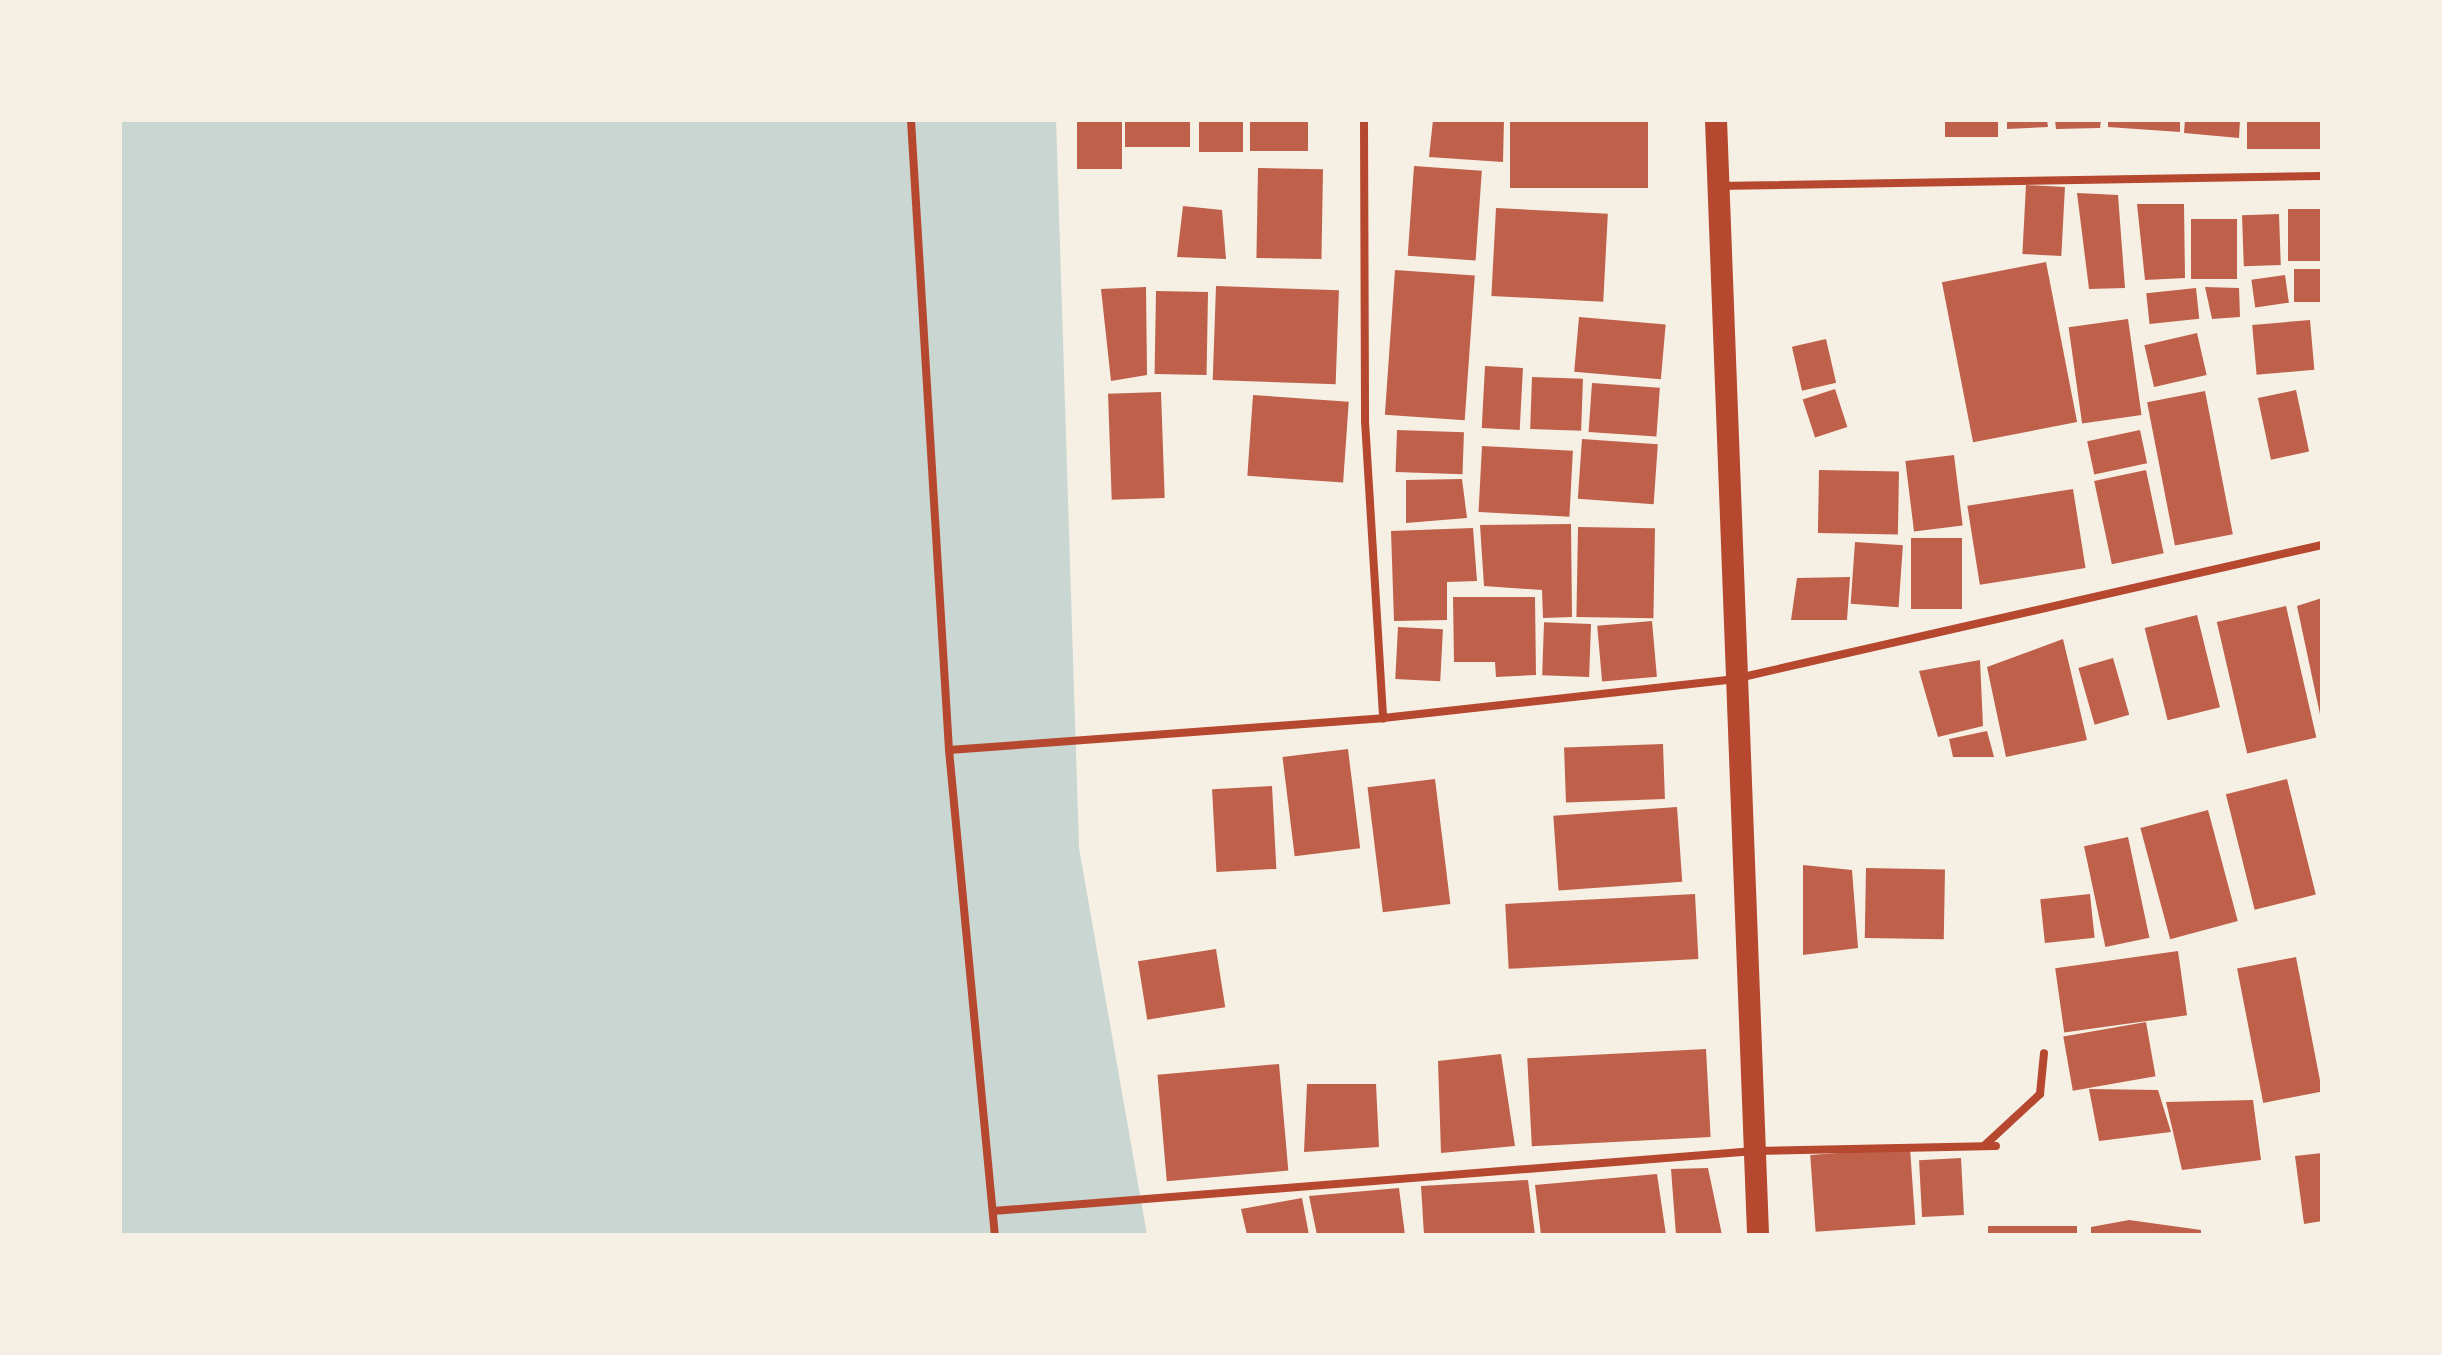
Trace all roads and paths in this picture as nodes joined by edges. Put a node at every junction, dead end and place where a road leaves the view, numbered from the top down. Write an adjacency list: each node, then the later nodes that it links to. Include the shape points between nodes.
1 (911, 120): 9 (street)
2 (1364, 120): 8 (street, via 1365,421)
3 (1716, 120): 5 (highway)
4 (2322, 176): 5 (street)
5 (1718, 186): 7 (highway)
6 (2322, 545): 7 (street)
7 (1734, 679): 8 (street); 13 (highway)
8 (1383, 718): 9 (street)
9 (949, 750): 14 (street)
10 (2044, 1053): 11 (street, via 2040,1094)
11 (1985, 1146): 12 (street); 13 (street)
12 (1996, 1146)
13 (1755, 1151): 14 (street); 16 (highway)
14 (993, 1211): 15 (street)
15 (995, 1235)
16 (1758, 1235)

